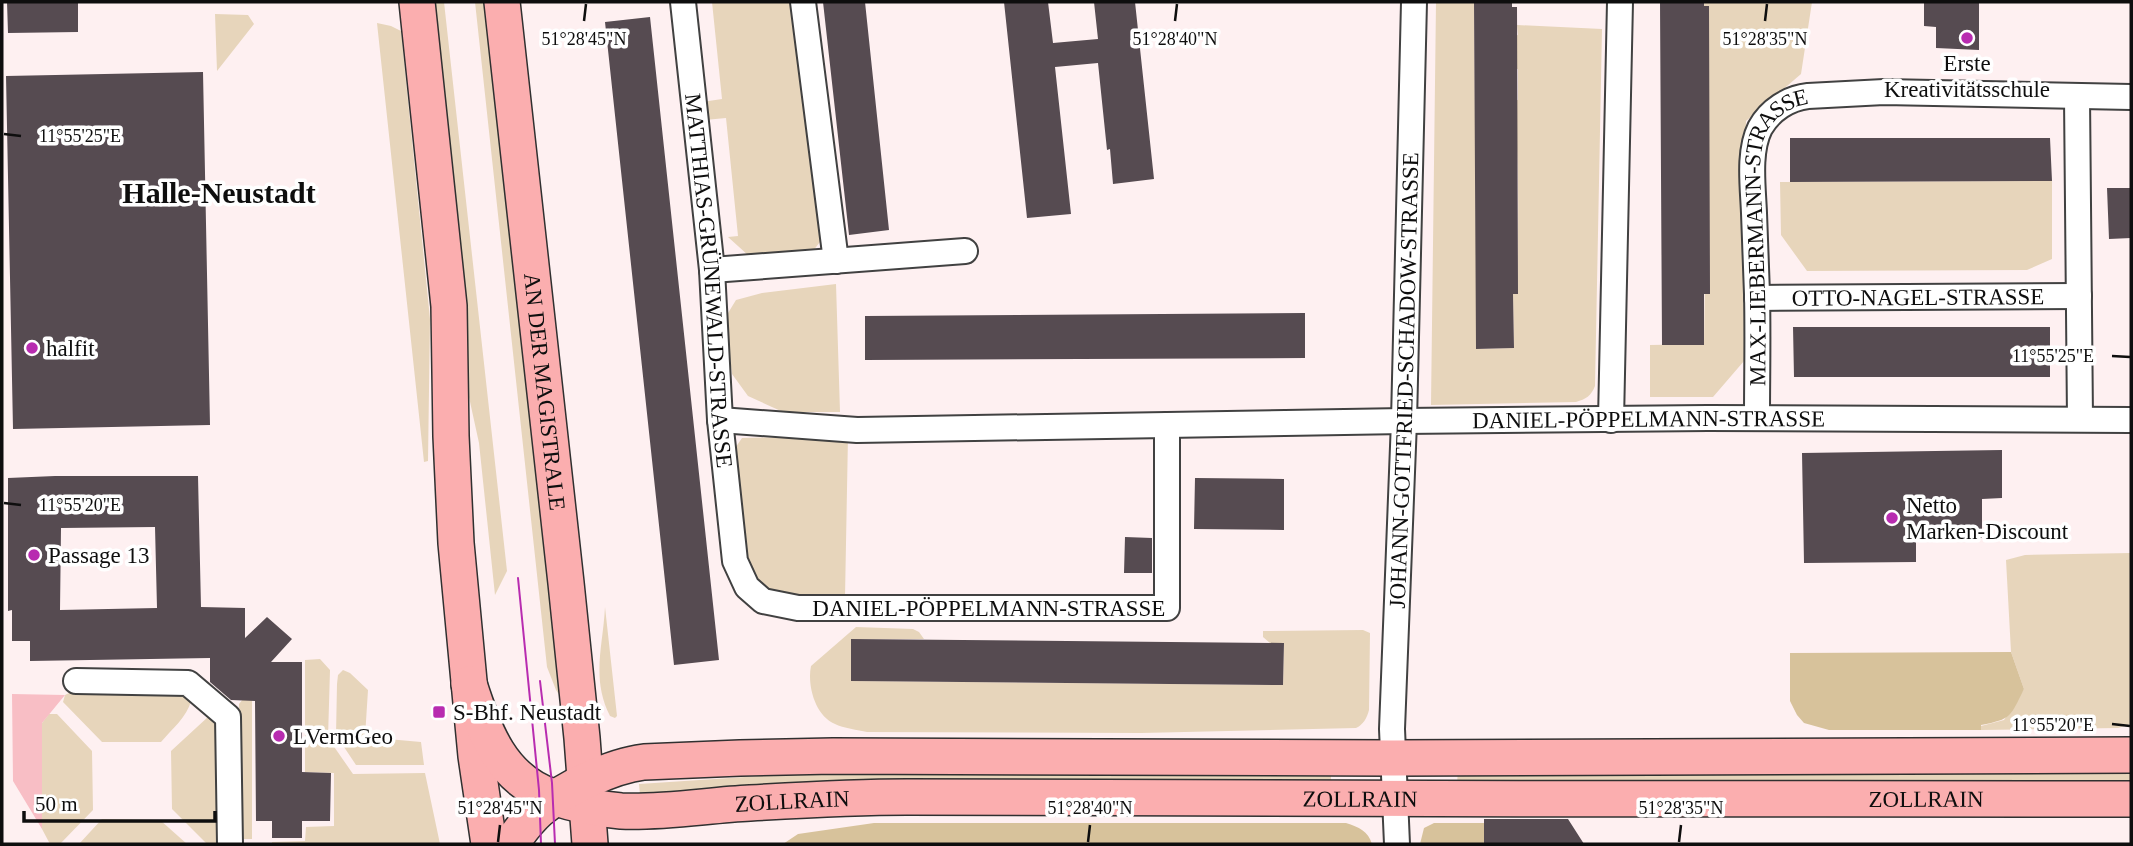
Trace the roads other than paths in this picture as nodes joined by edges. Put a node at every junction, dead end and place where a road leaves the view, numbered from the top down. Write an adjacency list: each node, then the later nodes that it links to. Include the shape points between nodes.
1 (417, 2): 23 (main road, via 449,306 456,543)
2 (502, 2): 24 (main road, AN DER MAGISTRALE)
3 (683, 2): 11 (street, MATTHIAS-GRÜNEWALD-STRASSE)
4 (803, 2): 10 (street)
5 (1414, 2): 19 (street, JOHANN-GOTTFRIED-SCHADOW-STRASSE)
6 (1620, 2): 18 (street)
7 (2077, 97): 8 (street, MAX-LIEBERMANN-STRASSE); 12 (street); 13 (street, MAX-LIEBERMANN-STRASSE, via 1884,92 1798,97 1783,104 1760,128 1755,144)
8 (2131, 97)
9 (965, 251): 10 (street)
10 (836, 261): 11 (street)
11 (712, 270): 17 (street, MATTHIAS-GRÜNEWALD-STRASSE)
12 (2079, 296): 13 (street, OTTO-NAGEL-STRASSE); 15 (street)
13 (1757, 298): 14 (street, MAX-LIEBERMANN-STRASSE)
14 (1757, 418): 15 (street, DANIEL-PÖPPELMANN-STRASSE); 18 (street, DANIEL-PÖPPELMANN-STRASSE)
15 (2080, 419): 16 (street, DANIEL-PÖPPELMANN-STRASSE)
16 (2131, 419)
17 (720, 420): 20 (street, DANIEL-PÖPPELMANN-STRASSE, via 857,430); 21 (street, MATTHIAS-GRÜNEWALD-STRASSE)
18 (1611, 420): 19 (street, DANIEL-PÖPPELMANN-STRASSE)
19 (1404, 421): 20 (street, DANIEL-PÖPPELMANN-STRASSE); 26 (street, JOHANN-GOTTFRIED-SCHADOW-STRASSE)
20 (1167, 425): 21 (street, DANIEL-PÖPPELMANN-STRASSE, via 1167,608 798,608 762,601 747,587)
21 (735, 561)
22 (76, 681): 31 (street, via 188,683 228,717)
23 (468, 684): 28 (main road, via 483,724 514,776 530,787); 32 (main road)
24 (582, 738): 27 (main road, ZOLLRAIN, via 612,758); 28 (main road, AN DER MAGISTRALE)
25 (2131, 755): 26 (main road, ZOLLRAIN)
26 (1393, 758): 27 (main road, ZOLLRAIN, via 833,757); 29 (street, JOHANN-GOTTFRIED-SCHADOW-STRASSE)
27 (631, 764): 28 (main road, ZOLLRAIN)
28 (576, 795): 29 (main road, ZOLLRAIN, via 633,811 899,797); 33 (main road, via 532,817); 34 (main road, AN DER MAGISTRALE)
29 (1394, 799): 30 (main road, ZOLLRAIN); 35 (street, JOHANN-GOTTFRIED-SCHADOW-STRASSE)
30 (2131, 799)
31 (230, 844)
32 (489, 844)
33 (511, 844)
34 (590, 844)
35 (1397, 844)

